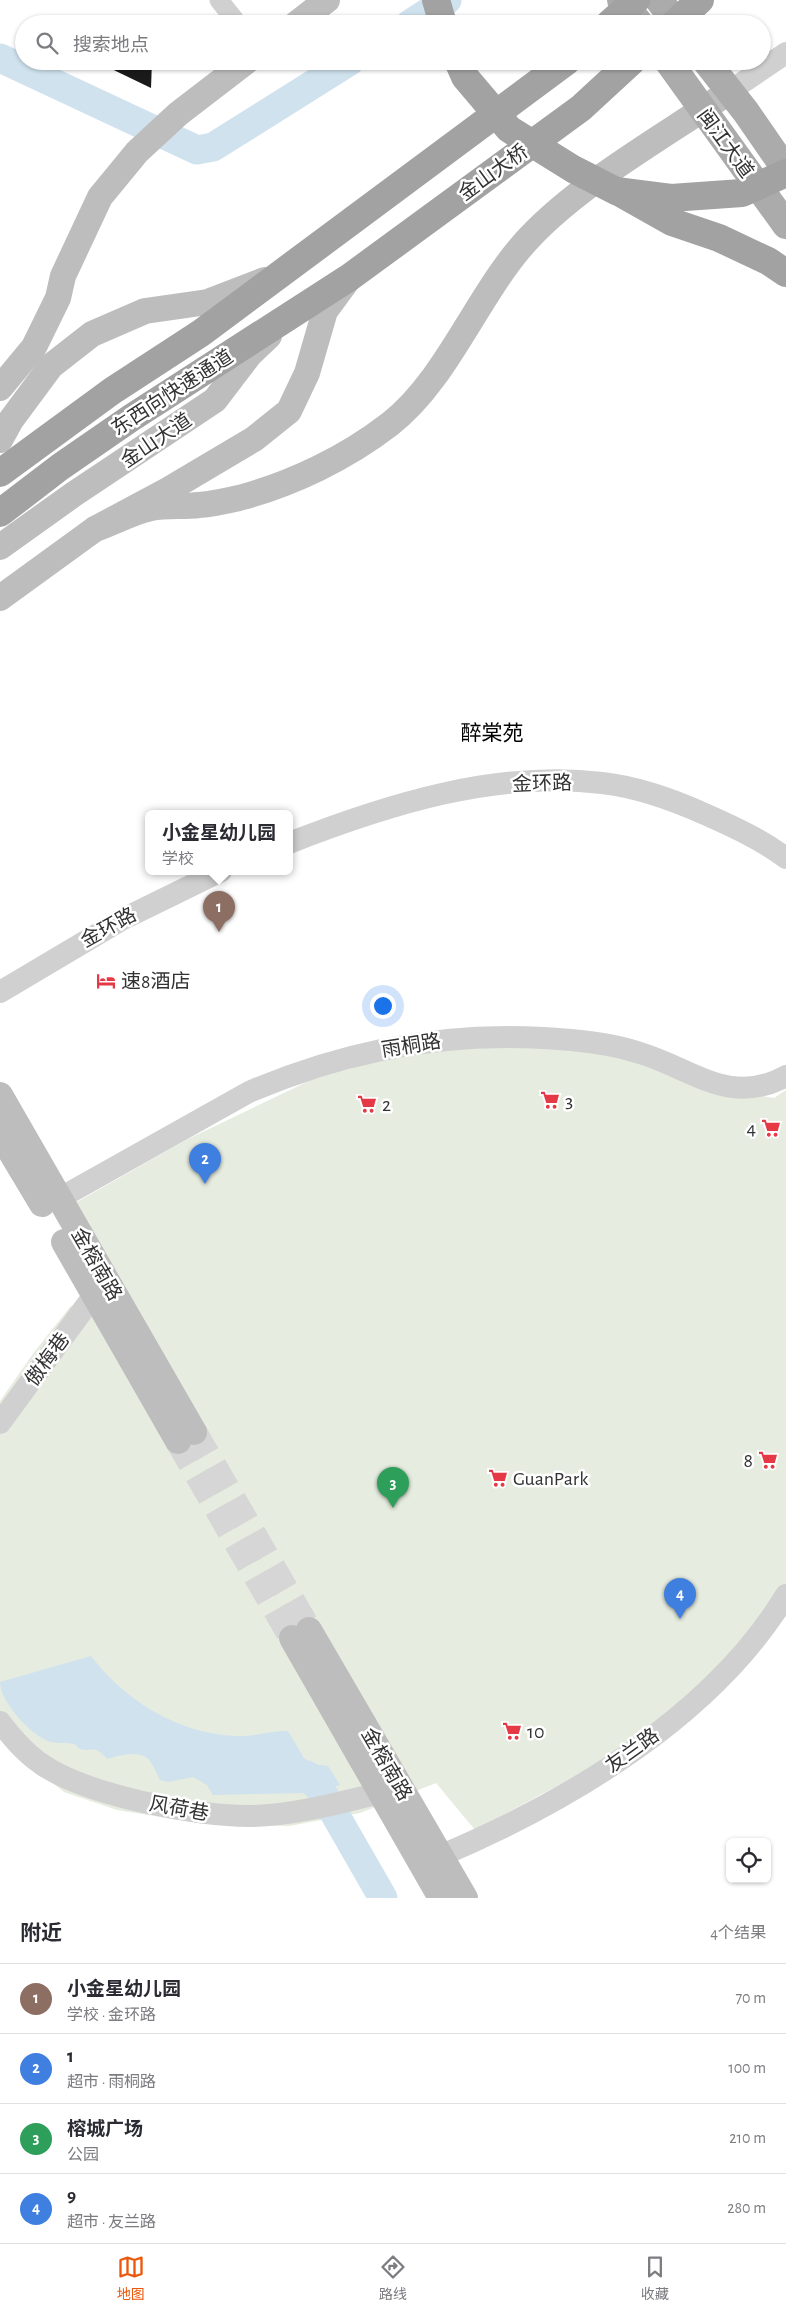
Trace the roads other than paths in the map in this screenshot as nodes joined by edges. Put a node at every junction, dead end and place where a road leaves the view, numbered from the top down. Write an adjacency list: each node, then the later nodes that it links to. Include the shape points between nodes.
1 (219, 0): 8 (street)
2 (327, 0): 9 (main road)
3 (436, 0): 10 (highway)
4 (621, 0): 12 (main road)
5 (636, 0): 11 (highway, bridge)
6 (659, 0): 13 (main road)
7 (700, 0): 14 (highway, bridge)
8 (231, 15)
9 (308, 15)
10 (440, 15)
11 (619, 15)
12 (633, 15)
13 (669, 15)
14 (684, 15)
15 (786, 53): 16 (street)
16 (771, 63)
17 (235, 70): 34 (main road, via 178,114 137,152 100,197 34,347)
18 (461, 70): 27 (highway, bridge, via 510,129 573,169)
19 (557, 70): 30 (highway, 东西向快速通道)
20 (622, 70): 31 (highway, 金山大桥, via 581,108)
21 (674, 70): 25 (main road, 闽江大道)
22 (713, 70): 24 (main road, 闽江大道)
23 (762, 70): 24 (street)
24 (730, 92): 25 (main road); 26 (main road, 闽江大道)
25 (702, 110): 28 (main road, 闽江大道); 39 (main road, via 604,176 528,239 440,367 415,400 390,424 302,476 239,498 201,505 151,508)
26 (786, 172): 27 (highway, bridge, via 742,193 671,198)
27 (616, 191): 29 (highway, via 672,222 719,238)
28 (786, 225)
29 (786, 273)
30 (277, 275): 33 (main road, via 208,302 145,311 92,334); 37 (highway, 东西向快速通道, via 201,333 112,391)
31 (350, 277): 32 (highway, 东西向快速通道); 39 (main road, via 325,311 307,373 289,411 254,439)
32 (294, 313): 38 (highway, 东西向快速通道, via 84,451); 40 (main road, 金山大道, via 250,354 215,400)
33 (51, 366): 35 (main road); 36 (main road)
34 (0, 388)
35 (0, 404)
36 (0, 440)
37 (0, 473)
38 (0, 513)
39 (94, 529): 41 (main road)
40 (0, 547)
41 (0, 598)
42 (293, 842): 43 (street, 金环路, via 377,813 458,791 500,784 572,781 624,787 678,803 761,841)
43 (786, 858)
44 (213, 875): 45 (street, 金环路, via 123,919)
45 (0, 992)
46 (786, 1076): 49 (street, 雨桐路, via 761,1087 720,1086 621,1047 557,1039 470,1038 417,1043 352,1056 304,1070 249,1092)
47 (0, 1095): 49 (main road, 金榕南路)
48 (0, 1134): 50 (main road, 金榕南路)
49 (60, 1198): 50 (main road, 金榕南路, via 186,1437)
50 (94, 1295): 51 (street, 傲梅巷)
51 (0, 1423)
52 (786, 1595): 55 (street, 友兰路, via 770,1620 731,1666 666,1726 598,1776)
53 (0, 1722): 54 (street, 风荷巷, via 40,1764 69,1779 116,1794 215,1814 252,1816 308,1809)
54 (380, 1793): 55 (main road, 金榕南路, via 300,1634); 56 (main road, 金榕南路)
55 (440, 1856): 57 (main road, 金榕南路)
56 (441, 1898)
57 (464, 1898)

